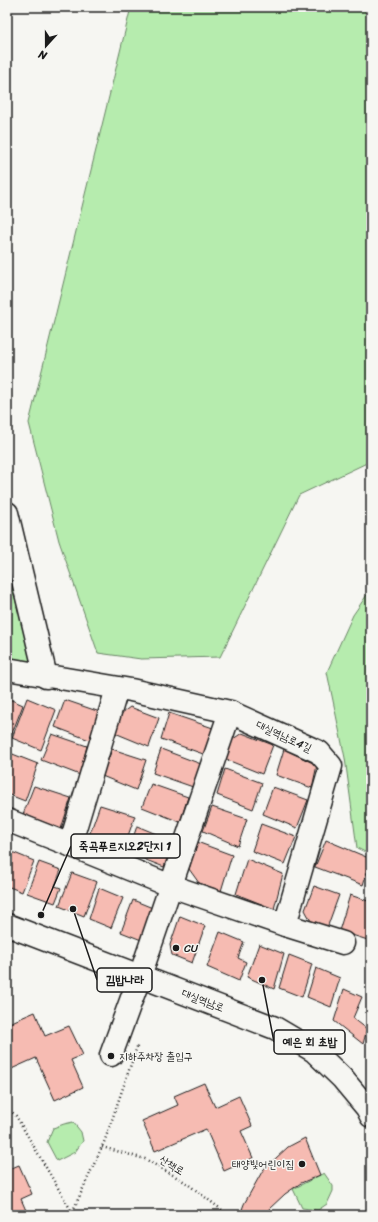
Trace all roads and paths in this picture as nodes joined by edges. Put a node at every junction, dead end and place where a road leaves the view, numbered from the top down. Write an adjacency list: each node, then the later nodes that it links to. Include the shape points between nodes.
1 (7, 512): 3 (street)
2 (7, 669): 3 (street, 대실역남로4길)
3 (46, 677): 4 (street, 대실역남로4길)
4 (117, 689): 5 (street, 대실역남로4길); 7 (street)
5 (230, 712): 8 (street); 10 (street, 대실역남로4길, via 319,752 331,766)
6 (7, 820): 7 (street)
7 (70, 845): 8 (street)
8 (172, 886): 10 (street); 12 (street)
9 (7, 925): 12 (street, 대실역남로)
10 (285, 925): 11 (street)
11 (343, 943)
12 (140, 976): 14 (street); 16 (street, 대실역남로, via 282,1031 314,1051 342,1078)
13 (139, 1042): 17 (path)
14 (111, 1055)
15 (7, 1107): 18 (path, via 16,1116)
16 (371, 1116)
17 (102, 1147): 18 (path); 19 (path, 산책로, via 146,1159 185,1182)
18 (72, 1214)
19 (225, 1215)

